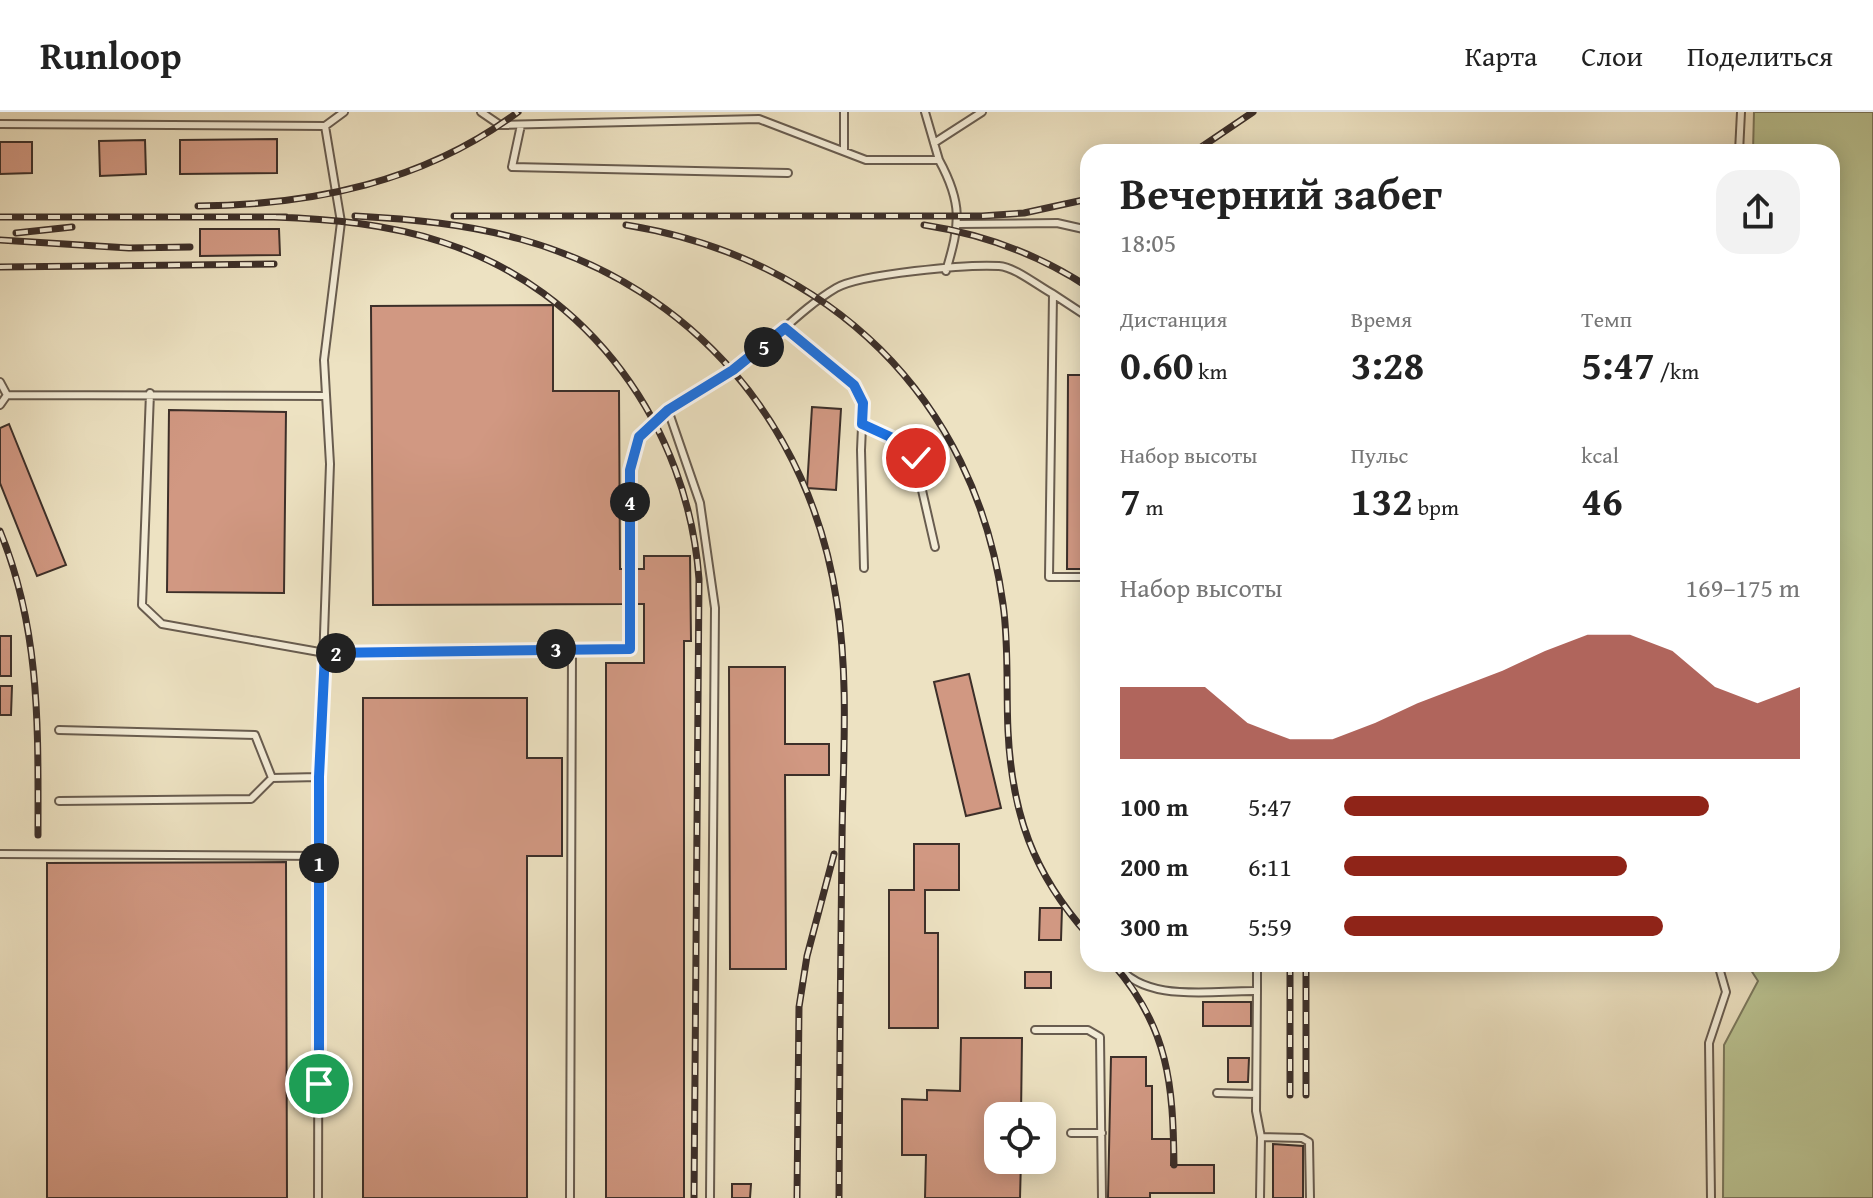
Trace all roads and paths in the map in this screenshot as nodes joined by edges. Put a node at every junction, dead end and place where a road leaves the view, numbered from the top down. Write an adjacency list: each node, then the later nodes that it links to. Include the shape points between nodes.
1 (344, 112): 10 (lane)
2 (481, 112): 9 (lane, via 500,125)
3 (844, 112): 13 (lane)
4 (925, 112): 11 (lane)
5 (982, 112): 11 (lane)
6 (1741, 112): 12 (lane)
7 (759, 115): 9 (lane); 13 (lane)
8 (0, 124): 10 (lane)
9 (521, 125): 15 (lane, via 512,167)
10 (325, 126): 25 (lane, via 341,222 325,333)
11 (934, 143): 14 (lane)
12 (1739, 144)
13 (844, 150): 14 (lane, via 866,160)
14 (939, 160): 16 (lane, via 954,187)
15 (788, 173)
16 (958, 224): 17 (lane, via 1057,223); 18 (lane)
17 (1080, 228)
18 (946, 271): 19 (lane, via 1002,266); 21 (lane, via 849,281)
19 (1053, 294): 20 (lane); 31 (lane, via 1049,577)
20 (1080, 312)
21 (785, 328): 27 (lane, via 733,370); 28 (lane, via 854,385 863,403)
22 (0, 382): 24 (lane)
23 (150, 393): 24 (lane); 25 (lane); 33 (lane, via 142,605 162,624)
24 (7, 395): 26 (lane)
25 (325, 396): 33 (lane, via 330,464)
26 (0, 405)
27 (668, 410): 32 (lane, via 639,437 631,458 630,649); 52 (lane, via 700,503 715,608)
28 (862, 424): 29 (lane, via 913,451); 30 (lane)
29 (935, 547)
30 (864, 568)
31 (1080, 577)
32 (572, 649): 33 (lane); 51 (lane)
33 (325, 653): 35 (lane)
34 (59, 730): 36 (lane, via 255,735)
35 (319, 777): 36 (lane); 39 (lane)
36 (272, 778): 37 (lane, via 251,799)
37 (59, 801)
38 (0, 854): 39 (lane)
39 (319, 856): 50 (lane)
40 (1124, 972): 43 (lane, via 1135,984 1156,990)
41 (1257, 972): 43 (lane)
42 (1720, 972): 56 (lane, via 1726,992 1709,1043)
43 (1257, 991): 46 (lane)
44 (1035, 1030): 48 (lane, via 1088,1030 1100,1037)
45 (1217, 1093): 46 (lane)
46 (1256, 1094): 49 (lane)
47 (1071, 1133): 48 (lane)
48 (1102, 1133): 53 (lane)
49 (1261, 1137): 54 (lane); 55 (lane, via 1309,1142)
50 (318, 1198)
51 (570, 1198)
52 (710, 1198)
53 (1102, 1198)
54 (1260, 1198)
55 (1310, 1198)
56 (1711, 1198)

